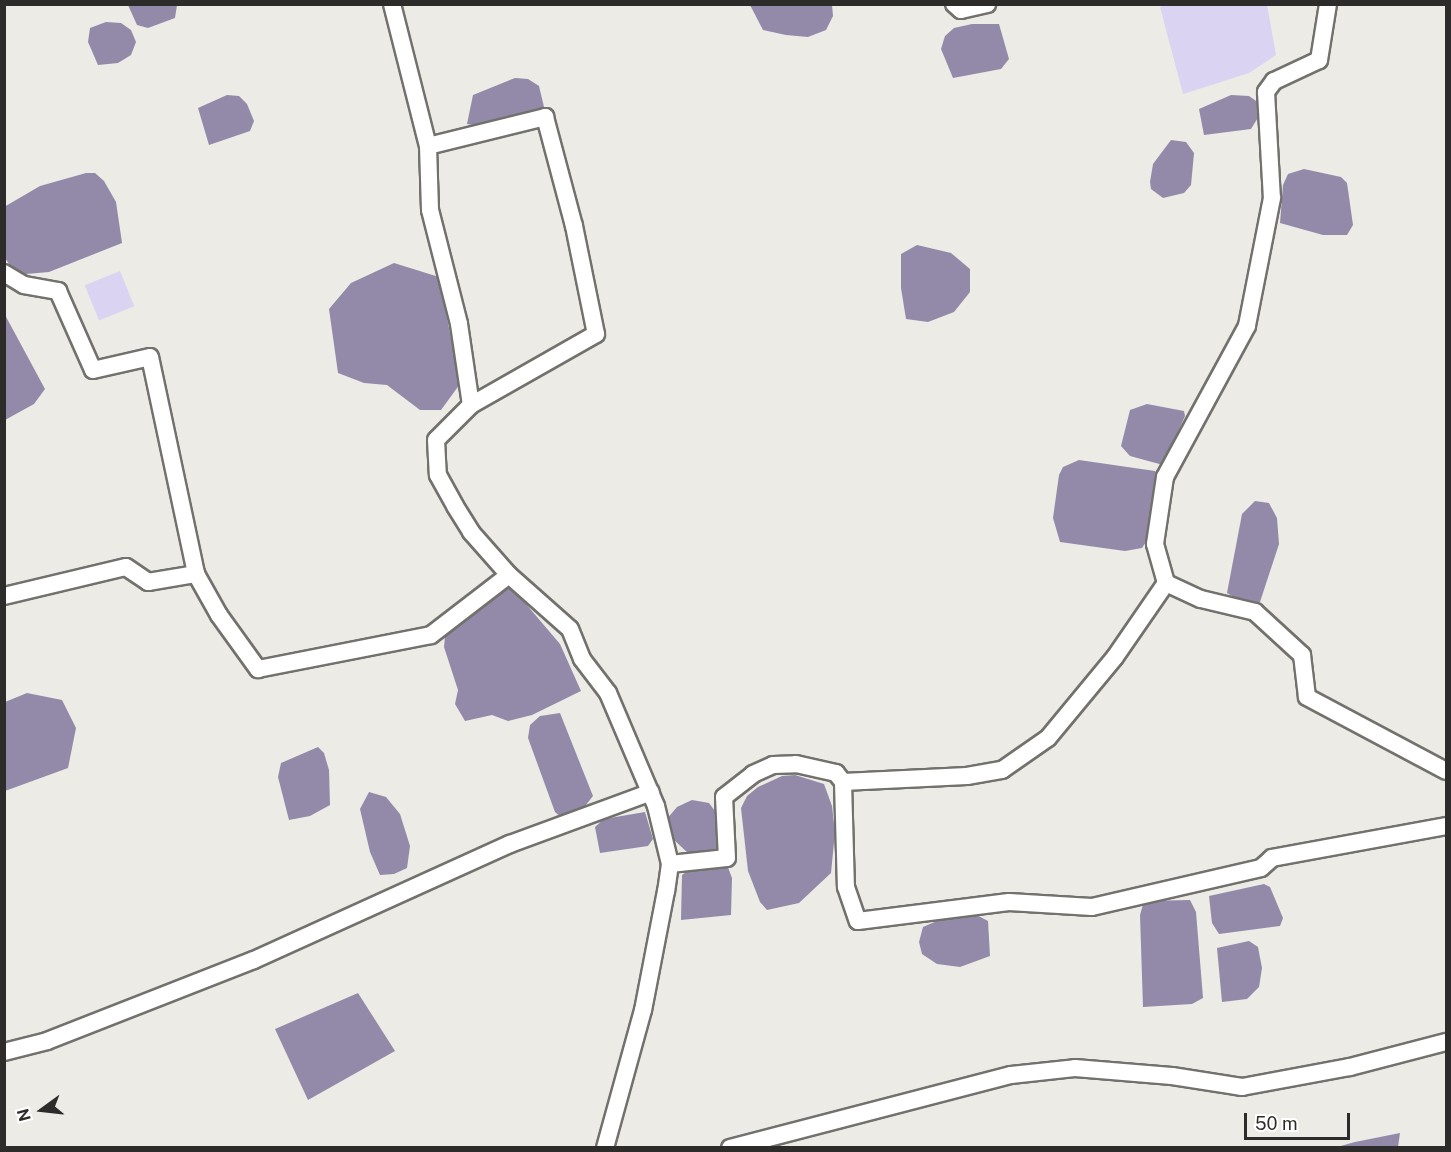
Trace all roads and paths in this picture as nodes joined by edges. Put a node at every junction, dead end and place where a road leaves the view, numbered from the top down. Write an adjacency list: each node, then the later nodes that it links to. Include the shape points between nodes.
1 (392, 4): 5 (street)
2 (954, 4): 3 (street, via 961,10)
3 (987, 4)
4 (1328, 4): 10 (street, via 1319,60 1274,81 1266,92 1272,198 1247,326 1165,477 1155,544)
5 (428, 146): 7 (street, via 430,210 459,324); 7 (street, via 545,117 574,226 596,334)
6 (4, 273): 8 (street, via 24,285 58,291 93,370 150,357)
7 (471, 405): 9 (street, via 436,440 438,476 471,532)
8 (196, 574): 9 (street, via 219,615 258,669 431,635); 11 (street, via 148,582 126,567)
9 (509, 575): 14 (street, via 570,629 582,659 608,693)
10 (1166, 583): 12 (street, via 1201,599 1255,612 1302,655 1307,697); 13 (street, via 1115,657 1048,738 1002,770 937,779)
11 (4, 596)
12 (1446, 771)
13 (843, 782): 15 (street, via 846,887 858,921 1009,902 1092,907 1261,868 1272,858); 16 (street, via 836,773 796,764 773,765 753,774 724,797 728,858)
14 (651, 792): 16 (street); 18 (street, via 510,844 254,960 46,1041)
15 (1446, 826)
16 (670, 864): 19 (street, via 643,1010)
17 (1446, 1042): 20 (street, via 1350,1067 1242,1087 1172,1076 1075,1068 1011,1075)
18 (4, 1052)
19 (605, 1148)
20 (730, 1148)

